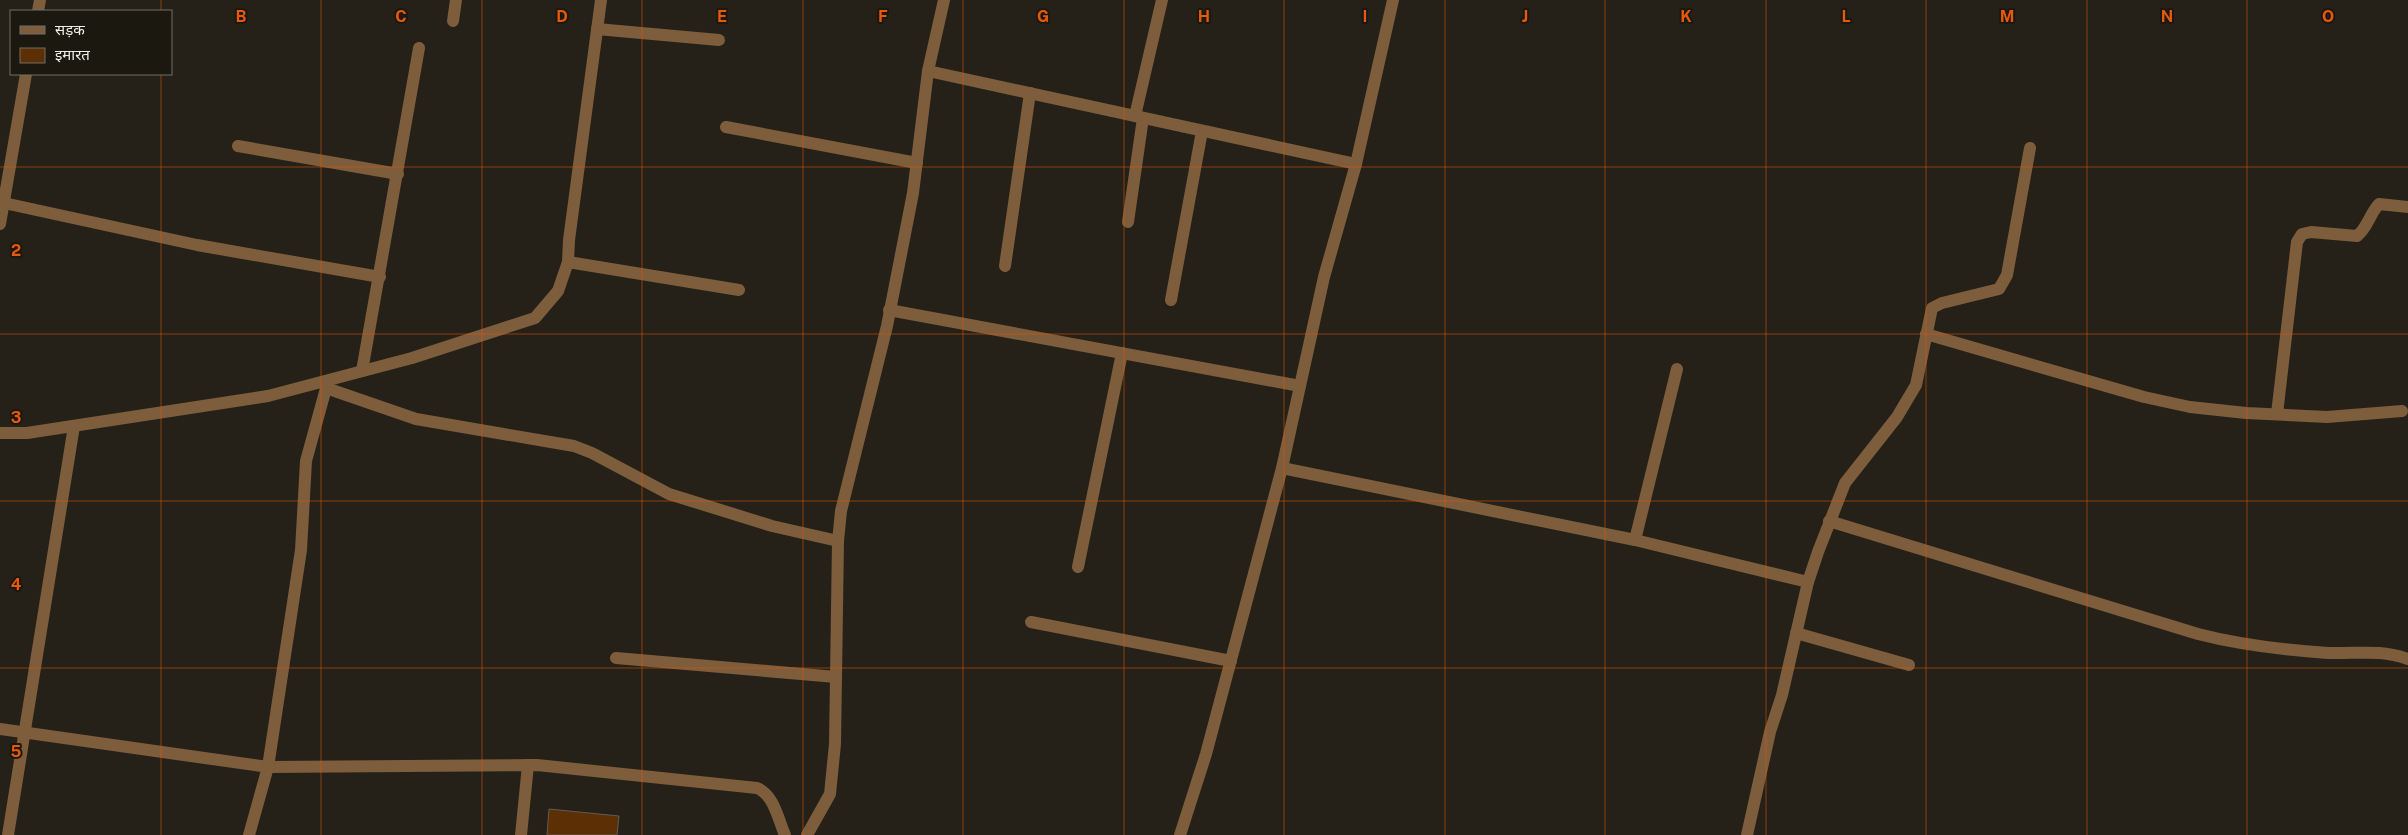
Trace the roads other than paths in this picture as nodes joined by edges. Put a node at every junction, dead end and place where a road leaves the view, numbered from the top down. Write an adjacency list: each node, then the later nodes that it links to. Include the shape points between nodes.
1 (456, 0): 6 (street)
2 (601, 0): 7 (street)
3 (944, 0): 10 (street)
4 (1162, 0): 13 (street)
5 (1393, 0): 19 (street)
6 (452, 21)
7 (597, 29): 8 (street); 25 (street)
8 (719, 40)
9 (419, 48): 20 (street)
10 (928, 71): 12 (street); 18 (street)
11 (26, 75): 21 (street)
12 (1030, 93): 13 (street); 26 (street)
13 (1139, 117): 15 (street); 23 (street)
14 (726, 127): 18 (street)
15 (1202, 131): 19 (street); 29 (street)
16 (238, 146): 20 (street)
17 (2030, 148): 31 (street, via 2008,275 1999,288 1942,302 1932,308)
18 (917, 163): 30 (street)
19 (1356, 164): 36 (street, via 1324,277)
20 (398, 174): 27 (street)
21 (4, 203): 24 (street); 27 (street, via 197,245)
22 (2408, 206): 38 (street, via 2379,204 2366,228 2356,236 2302,234 2297,242)
23 (1128, 222)
24 (0, 224)
25 (568, 262): 28 (street); 34 (street, via 558,291 534,318)
26 (1005, 266)
27 (380, 277): 34 (street)
28 (739, 290)
29 (1172, 300)
30 (889, 310): 32 (street); 44 (street, via 842,511)
31 (1926, 334): 38 (street, via 2144,397 2190,407); 42 (street, via 1916,385 1897,417 1845,482)
32 (1122, 353): 36 (street); 45 (street)
33 (1677, 368): 43 (street)
34 (362, 371): 35 (street)
35 (327, 385): 39 (street); 44 (street, via 416,419 574,446 669,494 772,526); 57 (street, via 306,461 301,550)
36 (1300, 386): 41 (street)
37 (2402, 411): 38 (street, via 2327,417)
38 (2277, 414)
39 (74, 426): 40 (street, via 27,433); 55 (street)
40 (0, 433)
41 (1282, 468): 43 (street); 51 (street)
42 (1829, 521): 46 (street); 50 (street, via 2236,643 2342,653 2379,651)
43 (1635, 540): 46 (street)
44 (838, 541): 53 (street)
45 (1078, 567)
46 (1808, 582): 48 (street)
47 (1031, 622): 51 (street)
48 (1796, 633): 52 (street); 64 (street)
49 (616, 658): 53 (street)
50 (2408, 659)
51 (1231, 661): 63 (street)
52 (1909, 665)
53 (836, 677): 62 (street, via 830,794)
54 (0, 729): 55 (street)
55 (25, 732): 57 (street); 58 (street)
56 (528, 765): 57 (street); 60 (street); 61 (street, via 757,788 770,797)
57 (268, 767): 59 (street)
58 (8, 835)
59 (249, 835)
60 (521, 835)
61 (785, 835)
62 (807, 835)
63 (1180, 835)
64 (1748, 835)

